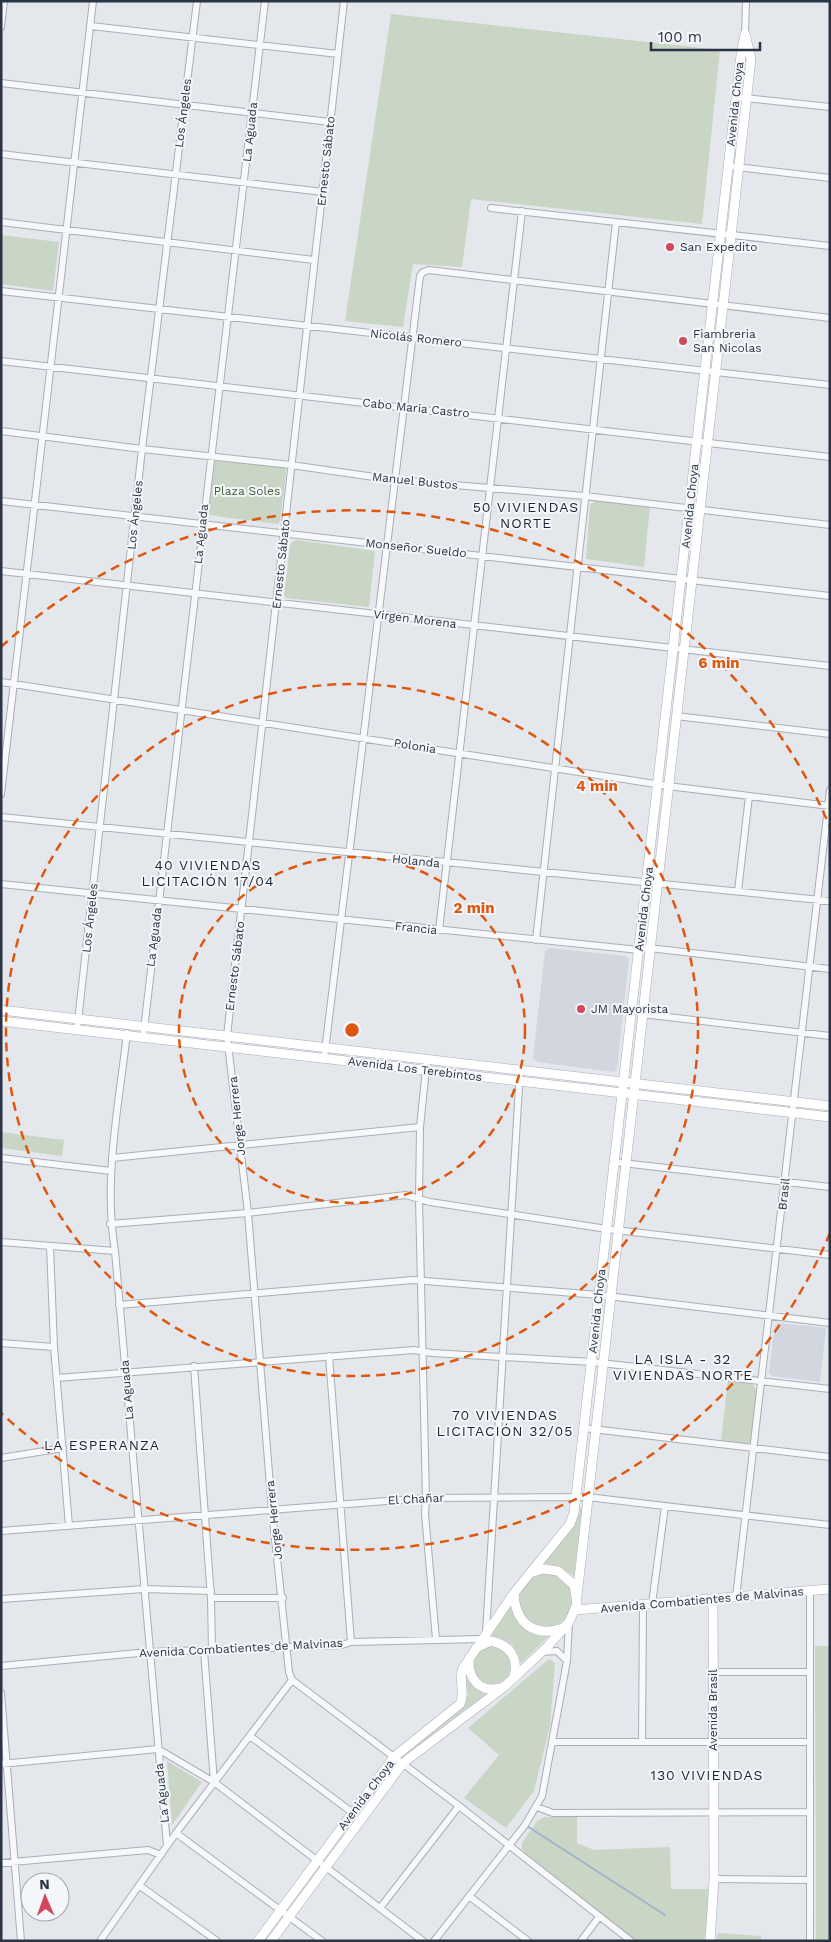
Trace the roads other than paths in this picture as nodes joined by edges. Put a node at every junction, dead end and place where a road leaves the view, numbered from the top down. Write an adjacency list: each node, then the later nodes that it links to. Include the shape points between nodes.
1 (4, 1): 7 (street)
2 (93, 1): 8 (street)
3 (197, 1): 10 (street, Los Ángeles)
4 (265, 1): 11 (street, La Aguada)
5 (344, 1): 12 (street, Ernesto Sábato)
6 (746, 1): 9 (street)
7 (1, 26)
8 (90, 26): 10 (street); 14 (street)
9 (745, 34): 15 (main road, Avenida Choya); 16 (main road, Avenida Choya, via 751,59)
10 (193, 36): 11 (street); 17 (street, Los Ángeles)
11 (261, 45): 12 (street); 19 (street, La Aguada)
12 (338, 54): 20 (street, Ernesto Sábato)
13 (1, 83): 14 (street)
14 (83, 93): 17 (street); 22 (street)
15 (736, 97): 16 (street); 23 (main road, Avenida Choya)
16 (747, 98): 18 (street); 24 (main road, Avenida Choya)
17 (184, 105): 19 (street); 25 (street, Los Ángeles)
18 (830, 107)
19 (252, 113): 20 (street); 27 (street, La Aguada)
20 (330, 122): 28 (street, Ernesto Sábato)
21 (1, 154): 22 (street)
22 (76, 163): 25 (street); 33 (street)
23 (729, 166): 24 (street); 34 (main road, Avenida Choya)
24 (739, 167): 26 (street); 35 (main road, Avenida Choya)
25 (175, 175): 27 (street); 36 (street, Los Ángeles)
26 (830, 178)
27 (245, 182): 28 (street); 38 (street, La Aguada)
28 (323, 192): 39 (street, Ernesto Sábato)
29 (491, 208): 30 (street)
30 (522, 211): 32 (street); 40 (street)
31 (1, 222): 33 (street)
32 (616, 222): 34 (street); 42 (street)
33 (68, 230): 36 (street); 43 (street)
34 (721, 234): 35 (street); 44 (main road, Avenida Choya)
35 (731, 235): 37 (street); 45 (main road, Avenida Choya)
36 (167, 243): 38 (street); 46 (street, Los Ángeles)
37 (830, 246)
38 (237, 252): 39 (street); 47 (street, La Aguada)
39 (314, 260): 49 (street, Ernesto Sábato)
40 (515, 280): 42 (street); 50 (street, via 429,270 423,272); 51 (street)
41 (1, 291): 43 (street, Nicolás Romero)
42 (609, 292): 44 (street); 52 (street)
43 (59, 298): 46 (street, Nicolás Romero); 54 (street)
44 (713, 304): 45 (street); 55 (main road, Avenida Choya)
45 (723, 305): 48 (street); 56 (main road, Avenida Choya)
46 (159, 310): 47 (street, Nicolás Romero); 57 (street, Los Ángeles)
47 (228, 318): 49 (street, Nicolás Romero); 59 (street, La Aguada)
48 (830, 318)
49 (306, 327): 50 (street, Nicolás Romero); 60 (street, Ernesto Sábato)
50 (412, 338): 51 (street, Nicolás Romero); 61 (street)
51 (506, 348): 52 (street, Nicolás Romero); 62 (street)
52 (601, 359): 55 (street, Nicolás Romero); 63 (street)
53 (1, 361): 54 (street, Cabo Maria Castro)
54 (51, 366): 57 (street, Cabo Maria Castro); 65 (street)
55 (705, 371): 56 (street, Nicolás Romero); 66 (main road, Avenida Choya)
56 (716, 372): 58 (street, Nicolás Romero); 67 (main road, Avenida Choya)
57 (151, 378): 59 (street, Cabo Maria Castro); 68 (street, Los Ángeles)
58 (830, 385)
59 (220, 386): 60 (street, Cabo Maria Castro); 69 (street, La Aguada)
60 (299, 395): 61 (street, Cabo Maria Castro); 71 (street, Ernesto Sábato)
61 (404, 407): 62 (street, Cabo Maria Castro); 72 (street)
62 (498, 418): 63 (street, Cabo Maria Castro); 73 (street)
63 (593, 428): 66 (street, Cabo Maria Castro); 74 (street)
64 (1, 430): 65 (street, Manuel Bustos)
65 (42, 436): 68 (street, Manuel Bustos); 76 (street)
66 (697, 441): 67 (street, Cabo Maria Castro); 77 (main road, Avenida Choya)
67 (708, 442): 70 (street, Cabo Maria Castro); 78 (main road, Avenida Choya)
68 (142, 449): 69 (street, Manuel Bustos); 79 (street, Los Ángeles)
69 (210, 455): 71 (street, Manuel Bustos); 80 (street, La Aguada)
70 (830, 456)
71 (291, 465): 72 (street, Manuel Bustos); 82 (street, Ernesto Sábato)
72 (395, 480): 73 (street, Manuel Bustos); 83 (street)
73 (490, 488): 74 (street, Manuel Bustos); 84 (street)
74 (585, 496): 77 (street, Manuel Bustos); 85 (street)
75 (1, 501): 76 (street, Monseñor Sueldo)
76 (35, 505): 79 (street, Monseñor Sueldo); 87 (street)
77 (690, 508): 78 (street, Manuel Bustos); 88 (main road, Avenida Choya)
78 (700, 510): 81 (street, Manuel Bustos); 89 (main road, Avenida Choya)
79 (135, 516): 80 (street, Monseñor Sueldo); 90 (street, Los Ángeles)
80 (202, 524): 82 (street, Monseñor Sueldo); 91 (street, La Aguada)
81 (830, 524)
82 (285, 533): 83 (street, Monseñor Sueldo); 93 (street, Ernesto Sábato)
83 (386, 544): 84 (street, Monseñor Sueldo); 94 (street)
84 (482, 556): 85 (street, Monseñor Sueldo); 95 (street)
85 (577, 566): 88 (street, Monseñor Sueldo); 96 (street)
86 (1, 571): 87 (street, Virgen Morena)
87 (27, 574): 90 (street, Virgen Morena); 101 (street)
88 (682, 578): 89 (street, Monseñor Sueldo); 97 (main road, Avenida Choya)
89 (692, 579): 92 (street, Monseñor Sueldo); 98 (main road, Avenida Choya)
90 (127, 586): 91 (street, Virgen Morena); 102 (street, Los Ángeles)
91 (194, 594): 93 (street, Virgen Morena); 103 (street, La Aguada)
92 (830, 596)
93 (277, 603): 94 (street, Virgen Morena); 105 (street, Ernesto Sábato)
94 (377, 614): 95 (street, Virgen Morena); 107 (street)
95 (474, 626): 96 (street, Virgen Morena); 108 (street)
96 (570, 636): 97 (street, Virgen Morena); 109 (street)
97 (674, 648): 98 (street, Virgen Morena); 110 (main road, Avenida Choya)
98 (684, 650): 99 (street, Virgen Morena); 104 (main road, Avenida Choya)
99 (830, 666)
100 (1, 682): 101 (street, Polonia)
101 (14, 684): 102 (street, Polonia); 113 (street)
102 (114, 699): 103 (street, Polonia); 117 (street, Los Ángeles)
103 (181, 709): 105 (street, Polonia); 118 (street, La Aguada)
104 (676, 716): 106 (street); 111 (main road, Avenida Choya)
105 (263, 722): 107 (street, Polonia); 119 (street, Ernesto Sábato)
106 (830, 734)
107 (362, 738): 108 (street, Polonia); 120 (street)
108 (459, 753): 109 (street, Polonia); 121 (street)
109 (555, 768): 110 (street, Polonia); 122 (street)
110 (658, 784): 111 (street, Polonia); 125 (main road, Avenida Choya)
111 (668, 786): 114 (street, Polonia); 123 (main road, Avenida Choya)
112 (830, 790): 115 (street, Brasil)
113 (1, 794)
114 (749, 796): 115 (street, Polonia); 126 (street)
115 (829, 806): 128 (street, Brasil)
116 (1, 817): 117 (street, Holanda)
117 (100, 828): 118 (street, Holanda); 127 (street, Los Ángeles)
118 (166, 835): 119 (street, Holanda); 129 (street, La Aguada)
119 (249, 844): 120 (street, Holanda); 131 (street, Ernesto Sábato)
120 (348, 854): 121 (street, Holanda); 132 (street)
121 (446, 864): 122 (street, Holanda); 133 (street)
122 (543, 874): 125 (street, Holanda); 134 (street)
123 (657, 882): 125 (street, Holanda); 126 (street, Holanda); 135 (main road, Avenida Choya)
124 (1, 884): 127 (street, Francia)
125 (647, 884): 136 (main road, Avenida Choya)
126 (738, 891): 128 (street, Holanda)
127 (92, 895): 129 (street, Francia); 141 (street, Los Ángeles)
128 (817, 900): 130 (street, Holanda); 137 (street, Brasil)
129 (158, 901): 131 (street, Francia); 144 (street, La Aguada)
130 (830, 901)
131 (242, 910): 132 (street, Francia); 148 (street, Ernesto Sábato)
132 (340, 920): 133 (street, Francia); 152 (street)
133 (439, 930): 134 (street, Francia)
134 (536, 940): 136 (street, Francia)
135 (649, 948): 136 (street, Francia); 137 (street, Francia); 140 (main road, Avenida Choya)
136 (639, 950): 158 (main road, Avenida Choya)
137 (810, 967): 138 (street, Francia); 146 (street, Brasil)
138 (830, 969)
139 (1, 1010): 141 (main road, Avenida Los Terebintos)
140 (642, 1014): 146 (street); 159 (main road, Avenida Choya)
141 (78, 1019): 143 (main road, Avenida Los Terebintos); 145 (street, Los Ángeles)
142 (1, 1021): 145 (main road, Avenida Los Terebintos)
143 (128, 1025): 144 (main road, Avenida Los Terebintos); 147 (street, La Aguada)
144 (144, 1027): 148 (main road, Avenida Los Terebintos); 150 (street, La Aguada)
145 (77, 1030): 147 (main road, Avenida Los Terebintos)
146 (802, 1033): 149 (street); 162 (street, Brasil)
147 (127, 1036): 150 (main road, Avenida Los Terebintos); 169 (street, La Aguada)
148 (227, 1036): 151 (street, Jorge Herrera); 152 (main road, Avenida Los Terebintos)
149 (830, 1036)
150 (143, 1038): 151 (main road, Avenida Los Terebintos)
151 (229, 1048): 153 (main road, Avenida Los Terebintos); 167 (street, Jorge Herrera)
152 (325, 1048): 153 (street); 154 (main road, Avenida Los Terebintos)
153 (324, 1059): 156 (main road, Avenida Los Terebintos)
154 (426, 1059): 155 (main road, Avenida Los Terebintos); 156 (street)
155 (520, 1070): 157 (street); 158 (main road, Avenida Los Terebintos)
156 (425, 1071): 157 (main road, Avenida Los Terebintos); 166 (street)
157 (519, 1081): 160 (main road, Avenida Los Terebintos); 177 (street)
158 (624, 1082): 159 (main road, Avenida Los Terebintos); 160 (main road, Avenida Choya)
159 (634, 1083): 161 (main road, Avenida Choya); 162 (main road, Avenida Los Terebintos)
160 (622, 1093): 161 (main road, Avenida Los Terebintos); 170 (main road, Avenida Choya)
161 (632, 1094): 164 (main road, Avenida Los Terebintos); 171 (main road, Avenida Choya)
162 (794, 1102): 163 (main road, Avenida Los Terebintos); 164 (street, Brasil)
163 (830, 1106)
164 (793, 1113): 165 (main road, Avenida Los Terebintos); 173 (street, Brasil)
165 (830, 1117)
166 (420, 1126): 167 (street); 175 (street)
167 (240, 1145): 169 (street); 176 (street, Jorge Herrera)
168 (1, 1158): 172 (street)
169 (112, 1158): 172 (street, La Aguada)
170 (614, 1162): 171 (street); 179 (main road, Avenida Choya)
171 (625, 1163): 173 (street); 180 (main road, Avenida Choya)
172 (111, 1171): 178 (street, La Aguada)
173 (785, 1182): 174 (street); 183 (street, Brasil)
174 (830, 1187)
175 (419, 1199): 176 (street, via 406,1195); 177 (street); 186 (street)
176 (248, 1213): 178 (street); 188 (street, Jorge Herrera)
177 (510, 1215): 179 (street); 187 (street)
178 (110, 1224): 184 (street, La Aguada)
179 (607, 1229): 180 (street); 189 (main road, Avenida Choya)
180 (617, 1230): 183 (street); 190 (main road, Avenida Choya)
181 (1, 1242): 182 (street)
182 (50, 1246): 184 (street); 195 (street)
183 (778, 1249): 185 (street); 192 (street, Brasil)
184 (115, 1251): 191 (street, La Aguada)
185 (830, 1255)
186 (421, 1280): 187 (street); 188 (street); 196 (street)
187 (507, 1288): 189 (street); 198 (street)
188 (254, 1294): 191 (street); 199 (street, Jorge Herrera)
189 (599, 1295): 190 (street); 200 (main road, Avenida Choya)
190 (610, 1296): 192 (street); 201 (main road, Avenida Choya)
191 (120, 1305): 203 (street, La Aguada)
192 (770, 1316): 193 (street); 205 (street, Brasil)
193 (830, 1323)
194 (1, 1343): 195 (street)
195 (54, 1347): 204 (street)
196 (422, 1351): 197 (street); 198 (street); 215 (street)
197 (329, 1356): 199 (street); 217 (street)
198 (502, 1356): 200 (street); 213 (street)
199 (259, 1361): 202 (street); 219 (street, Jorge Herrera)
200 (592, 1362): 201 (street); 207 (main road, Avenida Choya)
201 (602, 1363): 205 (street); 208 (main road, Avenida Choya)
202 (194, 1366): 203 (street); 220 (street)
203 (125, 1372): 204 (street); 222 (street, La Aguada)
204 (57, 1378): 209 (street)
205 (762, 1382): 206 (street); 210 (street, Brasil)
206 (830, 1390)
207 (584, 1428): 208 (street); 214 (main road, Avenida Choya)
208 (594, 1429): 210 (street); 216 (main road, Avenida Choya)
209 (63, 1448): 212 (street); 224 (street)
210 (754, 1448): 211 (street); 221 (street, Brasil)
211 (830, 1456)
212 (1, 1458)
213 (494, 1497): 214 (street, El Chañar); 215 (street, El Chañar); 240 (street)
214 (577, 1497): 216 (street, El Chañar); 226 (main road, Avenida Choya, via 570,1524)
215 (426, 1498): 217 (street, El Chañar); 241 (street, via 424,1514)
216 (587, 1498): 218 (street, El Chañar); 232 (main road, Avenida Choya)
217 (340, 1504): 219 (street, El Chañar); 242 (street)
218 (665, 1506): 221 (street, El Chañar); 237 (street)
219 (272, 1510): 220 (street, El Chañar); 235 (street, Jorge Herrera)
220 (206, 1515): 222 (street, El Chañar); 231 (street)
221 (746, 1515): 223 (street, El Chañar); 233 (street, Brasil)
222 (137, 1520): 224 (street, El Chañar); 227 (street, La Aguada)
223 (830, 1525)
224 (69, 1526): 225 (street, El Chañar)
225 (1, 1531)
226 (530, 1573): 230 (main road); 232 (main road, via 543,1569 558,1571 574,1585)
227 (144, 1589): 231 (street); 234 (street); 247 (street, La Aguada)
228 (830, 1589): 229 (main road, Avenida Combatientes de Malvinas)
229 (810, 1591): 233 (main road, Avenida Combatientes de Malvinas); 253 (street)
230 (514, 1593): 239 (main road, via 518,1615 525,1624 545,1632); 240 (main road)
231 (211, 1594): 235 (street); 246 (street)
232 (577, 1596): 238 (main road)
233 (736, 1597): 236 (main road, Avenida Combatientes de Malvinas)
234 (1, 1598)
235 (283, 1598): 243 (street, Jorge Herrera)
236 (713, 1599): 237 (main road, Avenida Combatientes de Malvinas); 252 (main road, Avenida Brasil)
237 (647, 1604): 238 (main road, Avenida Combatientes de Malvinas); 260 (street)
238 (575, 1610): 239 (main road)
239 (566, 1625): 248 (main road); 250 (street)
240 (484, 1635): 241 (street, Avenida Combatientes de Malvinas); 244 (main road)
241 (436, 1639): 242 (street, Avenida Combatientes de Malvinas)
242 (351, 1642): 243 (street, Avenida Combatientes de Malvinas)
243 (286, 1647): 246 (street, Avenida Combatientes de Malvinas); 255 (street, Jorge Herrera)
244 (476, 1648): 249 (main road); 254 (main road, via 491,1641 507,1647 516,1660)
245 (204, 1651): 246 (street, Avenida Combatientes de Malvinas); 247 (street, Avenida Combatientes de Malvinas); 267 (street)
246 (212, 1651)
247 (149, 1652): 251 (street, Avenida Combatientes de Malvinas); 263 (street, La Aguada)
248 (540, 1653): 250 (street, via 557,1651); 254 (main road)
249 (469, 1658): 256 (main road, via 474,1682 487,1689); 264 (main road, Avenida Choya, via 460,1674 463,1698 460,1704)
250 (566, 1661): 259 (street)
251 (1, 1666)
252 (713, 1672): 253 (street); 261 (main road, Avenida Brasil)
253 (810, 1672): 262 (street)
254 (514, 1677): 256 (main road)
255 (292, 1680): 258 (street); 264 (street)
256 (504, 1687): 265 (main road, Avenida Choya)
257 (1, 1693): 266 (street)
258 (250, 1736): 267 (street); 270 (street)
259 (553, 1742): 260 (street); 269 (street, via 545,1786)
260 (642, 1742): 261 (street)
261 (714, 1742): 262 (street); 271 (main road, Avenida Brasil)
262 (810, 1742): 272 (street)
263 (158, 1749): 266 (street); 267 (street); 274 (street, La Aguada)
264 (394, 1757): 265 (street); 270 (main road, Avenida Choya)
265 (403, 1763): 268 (street); 280 (main road, Avenida Choya)
266 (4, 1764): 278 (street)
267 (214, 1782): 273 (street); 277 (street)
268 (459, 1806): 275 (street); 285 (street)
269 (537, 1807): 271 (street, via 553,1813); 275 (street)
270 (353, 1812): 277 (main road, Avenida Choya)
271 (714, 1812): 272 (street); 281 (main road, Avenida Brasil)
272 (810, 1812): 282 (street)
273 (176, 1833): 274 (street); 286 (street)
274 (167, 1845): 276 (street)
275 (509, 1845): 284 (street); 288 (street)
276 (161, 1855): 278 (street, via 148,1850); 283 (street)
277 (318, 1860): 280 (street); 286 (main road, Avenida Choya)
278 (16, 1862): 279 (street); 290 (street)
279 (1, 1863)
280 (327, 1866): 285 (street); 287 (main road, Avenida Choya)
281 (714, 1879): 282 (street); 300 (main road, Avenida Brasil)
282 (810, 1880): 301 (street)
283 (140, 1886): 289 (street); 291 (street)
284 (469, 1896): 296 (street); 297 (street)
285 (380, 1908): 295 (street)
286 (281, 1910): 287 (street); 292 (main road, Avenida Choya)
287 (290, 1916): 293 (main road, Avenida Choya); 294 (street)
288 (599, 1916): 298 (street); 299 (street)
289 (103, 1940)
290 (21, 1941)
291 (217, 1941)
292 (258, 1941)
293 (271, 1941)
294 (322, 1941)
295 (423, 1941)
296 (434, 1941)
297 (528, 1941)
298 (581, 1941)
299 (631, 1941)
300 (710, 1941)
301 (810, 1941)

